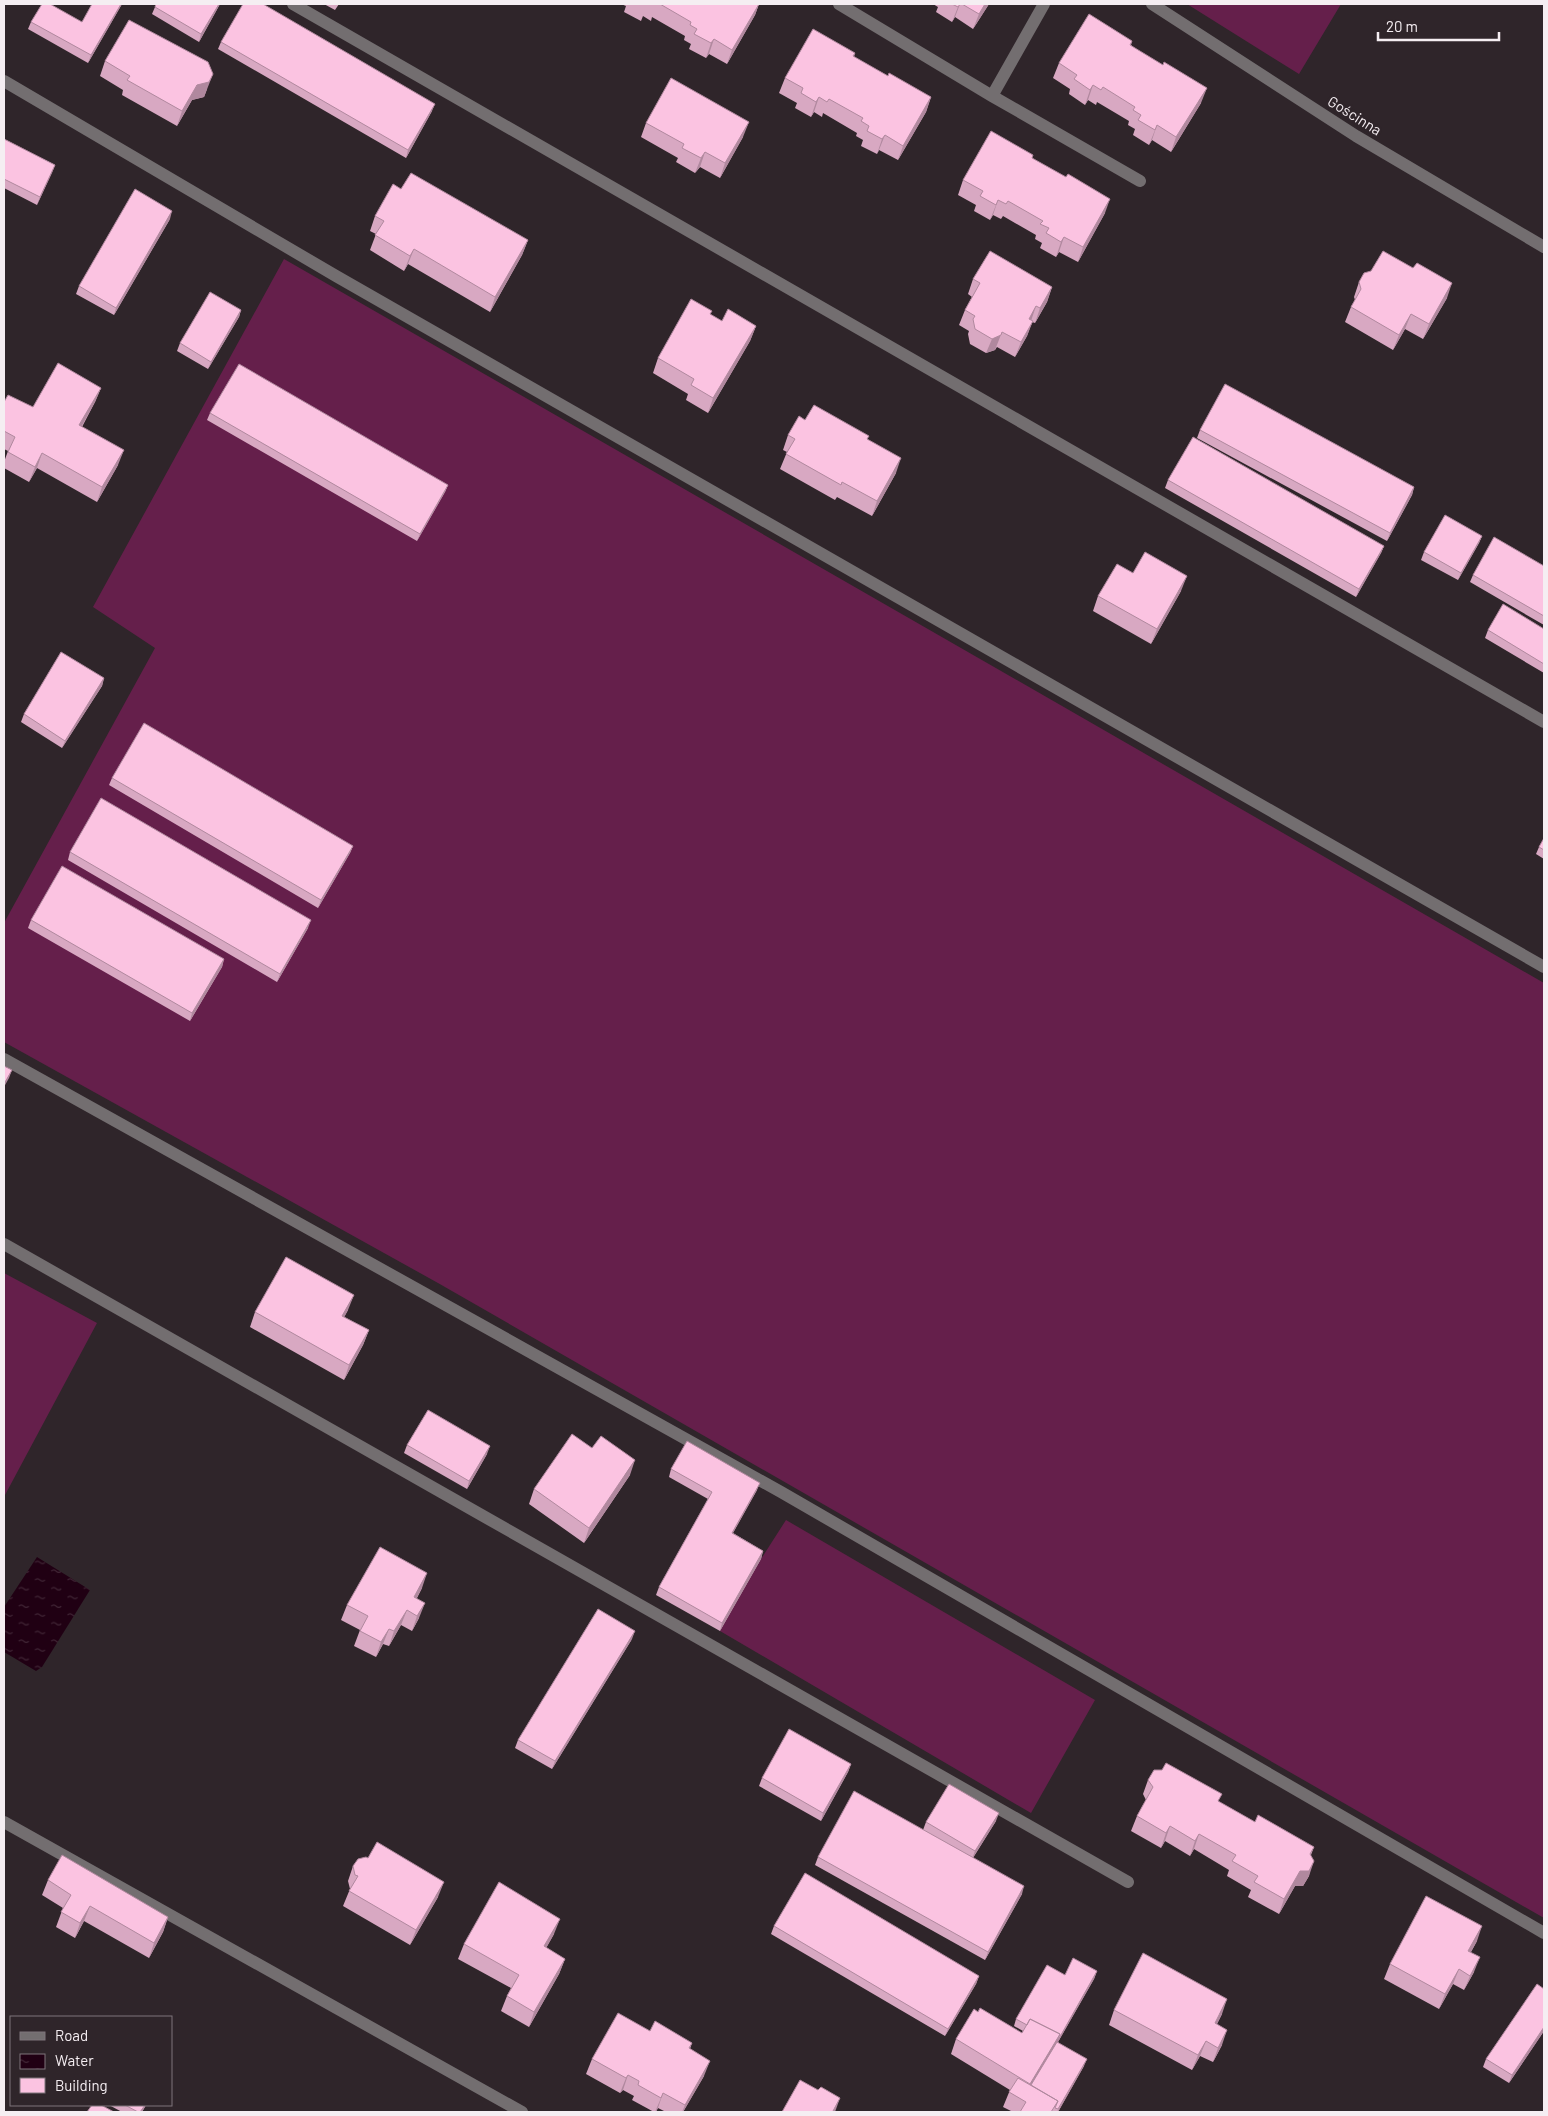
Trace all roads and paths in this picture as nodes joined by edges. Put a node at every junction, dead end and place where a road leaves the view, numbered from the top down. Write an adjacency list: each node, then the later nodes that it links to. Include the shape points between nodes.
1 (293, 4): 9 (street)
2 (838, 4): 6 (street)
3 (1044, 4): 6 (street)
4 (1152, 4): 8 (street, Gościnna, via 1356,136)
5 (4, 81): 10 (street, via 336,276)
6 (992, 96): 7 (street)
7 (1140, 181)
8 (1544, 247)
9 (1544, 722)
10 (1544, 967)
11 (4, 1059): 15 (street, via 781,1492)
12 (4, 1244): 14 (street)
13 (4, 1822): 16 (street)
14 (1128, 1882)
15 (1544, 1933)
16 (522, 2112)

